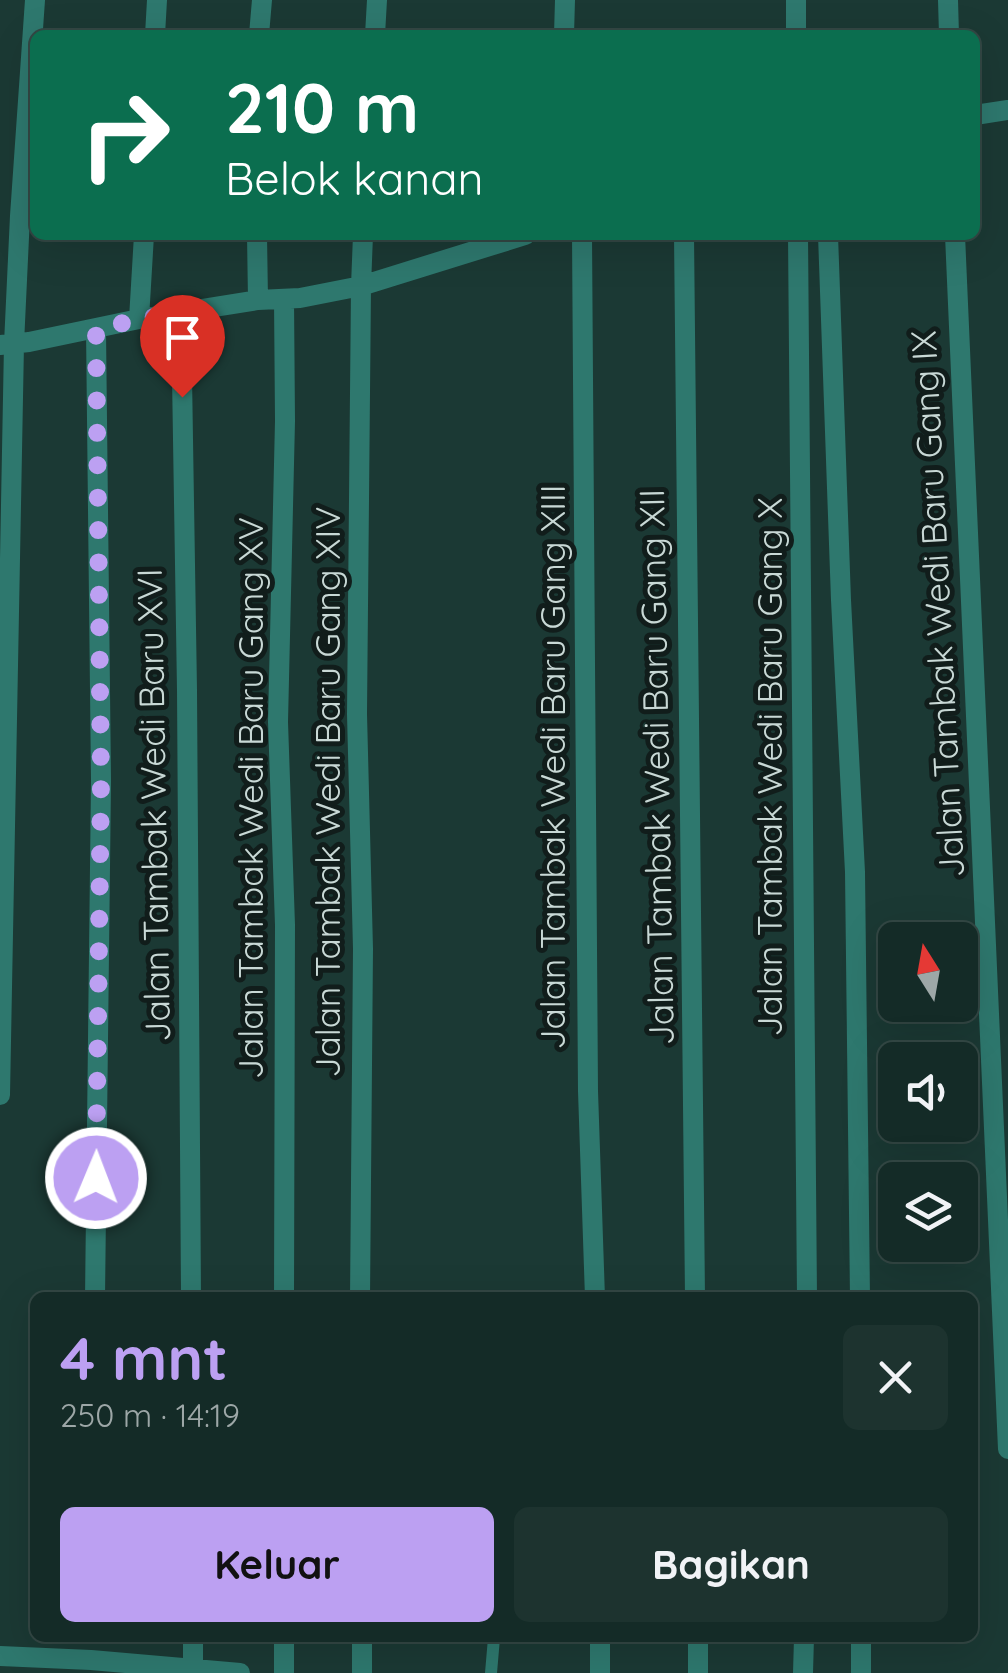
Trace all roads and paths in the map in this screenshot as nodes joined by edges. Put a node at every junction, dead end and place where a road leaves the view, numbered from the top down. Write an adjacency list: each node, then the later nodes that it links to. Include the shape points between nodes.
1 (35, 0): 8 (street)
2 (158, 0): 9 (street)
3 (262, 0): 10 (street)
4 (377, 0): 11 (street)
5 (565, 0): 12 (street)
6 (796, 0): 13 (street)
7 (948, 0): 14 (street)
8 (33, 30)
9 (156, 30)
10 (259, 30)
11 (375, 30)
12 (564, 30)
13 (796, 30)
14 (949, 30)
15 (30, 88): 33 (street)
16 (1008, 110): 17 (street)
17 (980, 113)
18 (144, 240): 31 (street)
19 (257, 240): 29 (street)
20 (364, 240): 27 (street, Jalan Tambak Wedi Baru Gang XIV)
21 (509, 240): 27 (street)
22 (582, 240): 39 (street, Jalan Tambak Wedi Baru Gang XIII)
23 (684, 240): 40 (street, Jalan Tambak Wedi Baru Gang XII)
24 (798, 240): 41 (street, Jalan Tambak Wedi Baru Gang X)
25 (828, 240): 42 (street, via 855,872)
26 (955, 240): 43 (street, Jalan Tambak Wedi Baru Gang IX)
27 (360, 286): 28 (street); 38 (street, Jalan Tambak Wedi Baru Gang XIV)
28 (284, 299): 29 (street); 37 (street, Jalan Tambak Wedi Baru Gang XV, via 278,722)
29 (258, 300): 30 (street)
30 (181, 313): 31 (street); 36 (street, Jalan Tambak Wedi Baru XVI)
31 (139, 319): 32 (street)
32 (96, 330): 33 (street); 35 (street, via 101,800)
33 (7, 345): 34 (street)
34 (0, 1095)
35 (95, 1292)
36 (191, 1292)
37 (284, 1292)
38 (360, 1292)
39 (595, 1292)
40 (694, 1292)
41 (808, 1292)
42 (860, 1292)
43 (1008, 1450)
44 (193, 1642): 54 (street)
45 (284, 1642): 56 (street)
46 (362, 1642): 57 (street)
47 (494, 1642): 58 (lane)
48 (600, 1642): 59 (street)
49 (698, 1642): 60 (street)
50 (804, 1642): 61 (street)
51 (861, 1642): 62 (street)
52 (0, 1656): 53 (street)
53 (91, 1666): 54 (street)
54 (193, 1671): 55 (street)
55 (240, 1673)
56 (284, 1673)
57 (362, 1673)
58 (491, 1673)
59 (600, 1673)
60 (698, 1673)
61 (804, 1673)
62 (861, 1673)

